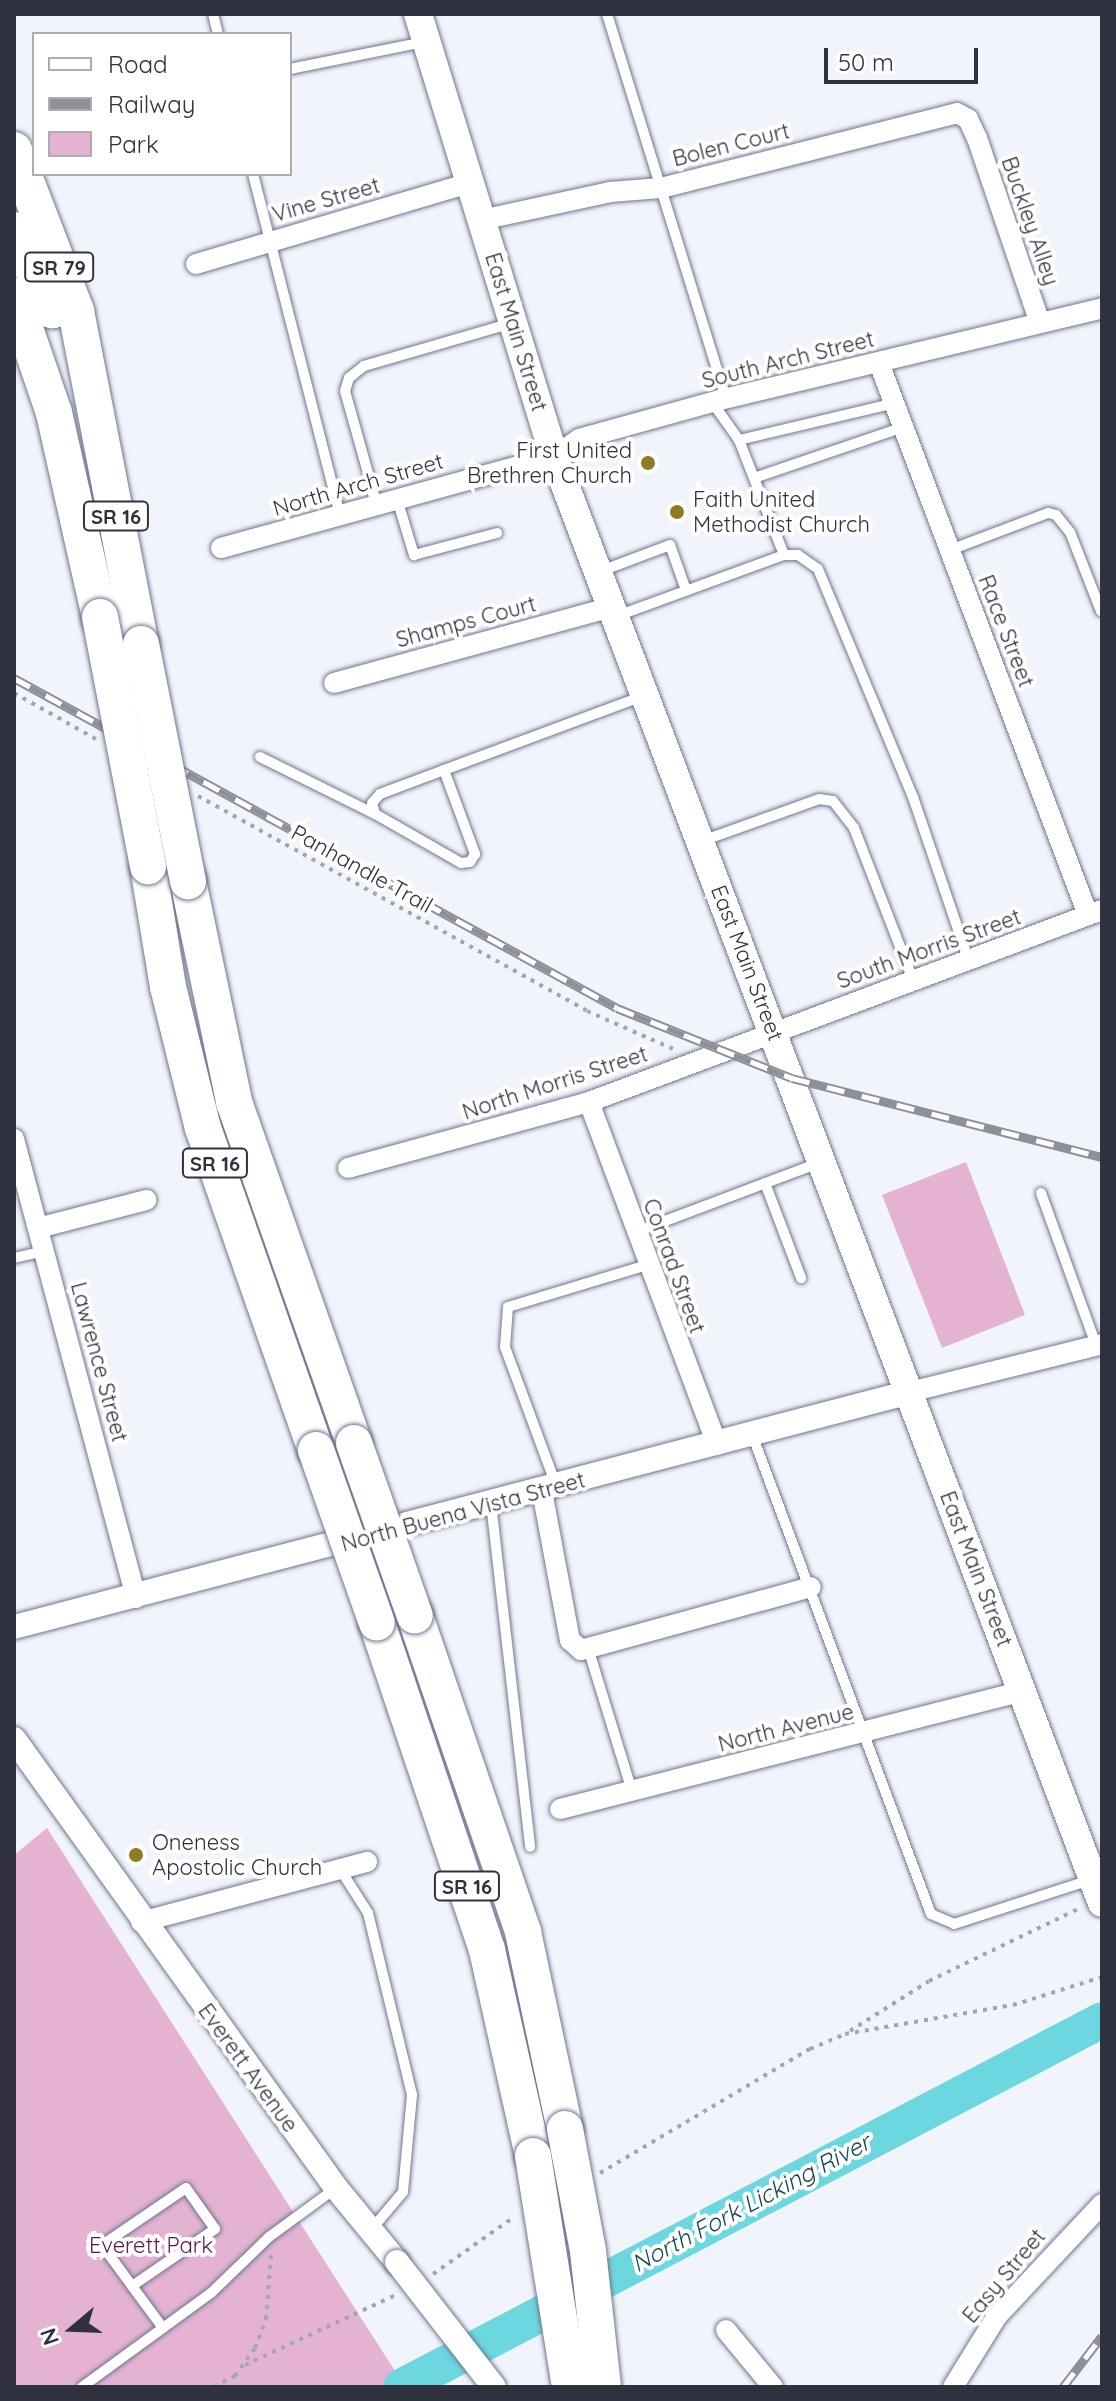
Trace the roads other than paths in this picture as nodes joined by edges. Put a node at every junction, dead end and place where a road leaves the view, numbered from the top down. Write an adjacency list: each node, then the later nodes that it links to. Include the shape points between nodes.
1 (418, 14): 3 (main road, East Main Street)
2 (607, 14): 9 (lane)
3 (426, 42): 4 (lane); 8 (main road, East Main Street)
4 (292, 69)
5 (977, 138): 9 (street, Bolen Court, via 968,119 949,113); 16 (street, Buckley Alley)
6 (14, 150): 20 (highway, SR 79, via 76,311)
7 (254, 176): 12 (lane)
8 (470, 183): 10 (main road, East Main Street); 12 (street, Vine Street)
9 (661, 188): 10 (street, Bolen Court, via 610,192); 21 (lane)
10 (481, 220): 17 (main road, East Main Street)
11 (14, 230): 20 (highway, SR 16)
12 (272, 241): 13 (street, Vine Street); 29 (lane)
13 (196, 264)
14 (14, 296): 26 (highway, SR 16, via 54,413)
15 (1102, 308): 16 (street, South Arch Street)
16 (1039, 320): 18 (street, South Arch Street)
17 (513, 323): 25 (main road, East Main Street); 28 (lane, via 364,366 349,378 345,391)
18 (879, 363): 21 (street, South Arch Street); 22 (street, Race Street)
19 (14, 370): 26 (highway)
20 (88, 388): 90 (highway, SR 16, bridge, via 234,1102 523,1932 588,2251)
21 (719, 400): 24 (lane); 25 (street, South Arch Street, via 579,439)
22 (895, 403): 23 (street, Race Street); 24 (lane)
23 (904, 427): 27 (lane); 32 (street, Race Street)
24 (739, 440): 27 (lane)
25 (554, 456): 28 (street, North Arch Street); 34 (main road, East Main Street)
26 (69, 477): 89 (highway, SR 16, bridge, via 168,987 203,1128 487,1950 533,2156)
27 (754, 478): 33 (lane)
28 (387, 502): 29 (street, North Arch Street); 30 (lane, via 414,555)
29 (340, 515): 31 (street, North Arch Street)
30 (497, 533)
31 (221, 548)
32 (950, 550): 36 (lane, via 1048,513 1056,515 1070,532); 44 (street, Race Street)
33 (784, 555): 35 (lane); 45 (lane, via 798,555 818,569 831,591 913,797)
34 (598, 572): 35 (lane, via 670,545); 37 (main road, East Main Street)
35 (686, 590): 37 (lane)
36 (1101, 611)
37 (613, 612): 38 (street, Shamps Court); 39 (main road, East Main Street)
38 (334, 683)
39 (645, 695): 41 (lane); 43 (main road, East Main Street)
40 (260, 757): 42 (lane)
41 (444, 770): 42 (lane, via 380,794 372,803); 42 (lane, via 475,854 470,862 461,863)
42 (375, 814)
43 (700, 841): 46 (lane, via 819,799 833,801 854,828); 47 (main road, East Main Street)
44 (1095, 913): 45 (street, South Morris Street)
45 (968, 959): 46 (street, South Morris Street)
46 (913, 980): 47 (street, South Morris Street)
47 (773, 1033): 48 (street, North Morris Street); 50 (main road, East Main Street)
48 (589, 1102): 51 (street, North Morris Street); 56 (street, Conrad Street)
49 (14, 1139): 55 (street, Lawrence Street)
50 (823, 1161): 52 (lane); 62 (main road, East Main Street)
51 (348, 1168)
52 (765, 1183): 56 (lane); 60 (lane)
53 (1041, 1193): 61 (lane)
54 (146, 1200): 55 (street)
55 (38, 1228): 57 (street, Lawrence Street)
56 (636, 1232): 59 (street, Conrad Street)
57 (45, 1251): 58 (lane); 68 (street, Lawrence Street)
58 (14, 1258)
59 (647, 1265): 64 (street, Conrad Street); 65 (lane, via 508,1307 505,1347)
60 (801, 1278)
61 (1099, 1344): 62 (street)
62 (910, 1392): 63 (street, North Buena Vista Street); 71 (main road, East Main Street)
63 (753, 1437): 64 (street, North Buena Vista Street); 67 (lane)
64 (717, 1445): 65 (street, North Buena Vista Street)
65 (549, 1489): 66 (street, North Buena Vista Street); 70 (street, via 570,1640 581,1650)
66 (491, 1503): 68 (street, North Buena Vista Street); 76 (lane)
67 (811, 1587): 70 (street); 72 (lane)
68 (136, 1598): 69 (street, North Buena Vista Street)
69 (14, 1627)
70 (588, 1648): 74 (lane)
71 (1023, 1691): 72 (street, North Avenue); 79 (main road, East Main Street)
72 (866, 1733): 74 (street, North Avenue); 79 (lane, via 931,1914 954,1924)
73 (14, 1739): 80 (street, Everett Avenue)
74 (632, 1791): 75 (street, North Avenue)
75 (560, 1809)
76 (530, 1847)
77 (367, 1862): 78 (street)
78 (340, 1869): 80 (street); 83 (lane, via 368,1913 412,2095 403,2192)
79 (1099, 1893)
80 (141, 1922): 81 (street, Everett Avenue)
81 (336, 2188): 83 (street, Everett Avenue); 85 (lane, via 269,2237 211,2293)
82 (1102, 2204): 92 (street, Easy Street, via 997,2316)
83 (369, 2232): 88 (street, Everett Avenue, bridge)
84 (132, 2286): 84 (lane, via 102,2245 186,2188 215,2229); 85 (lane)
85 (163, 2328): 87 (lane)
86 (726, 2330): 91 (street)
87 (82, 2387)
88 (494, 2387)
89 (570, 2387)
90 (603, 2387)
91 (773, 2387)
92 (953, 2387)

